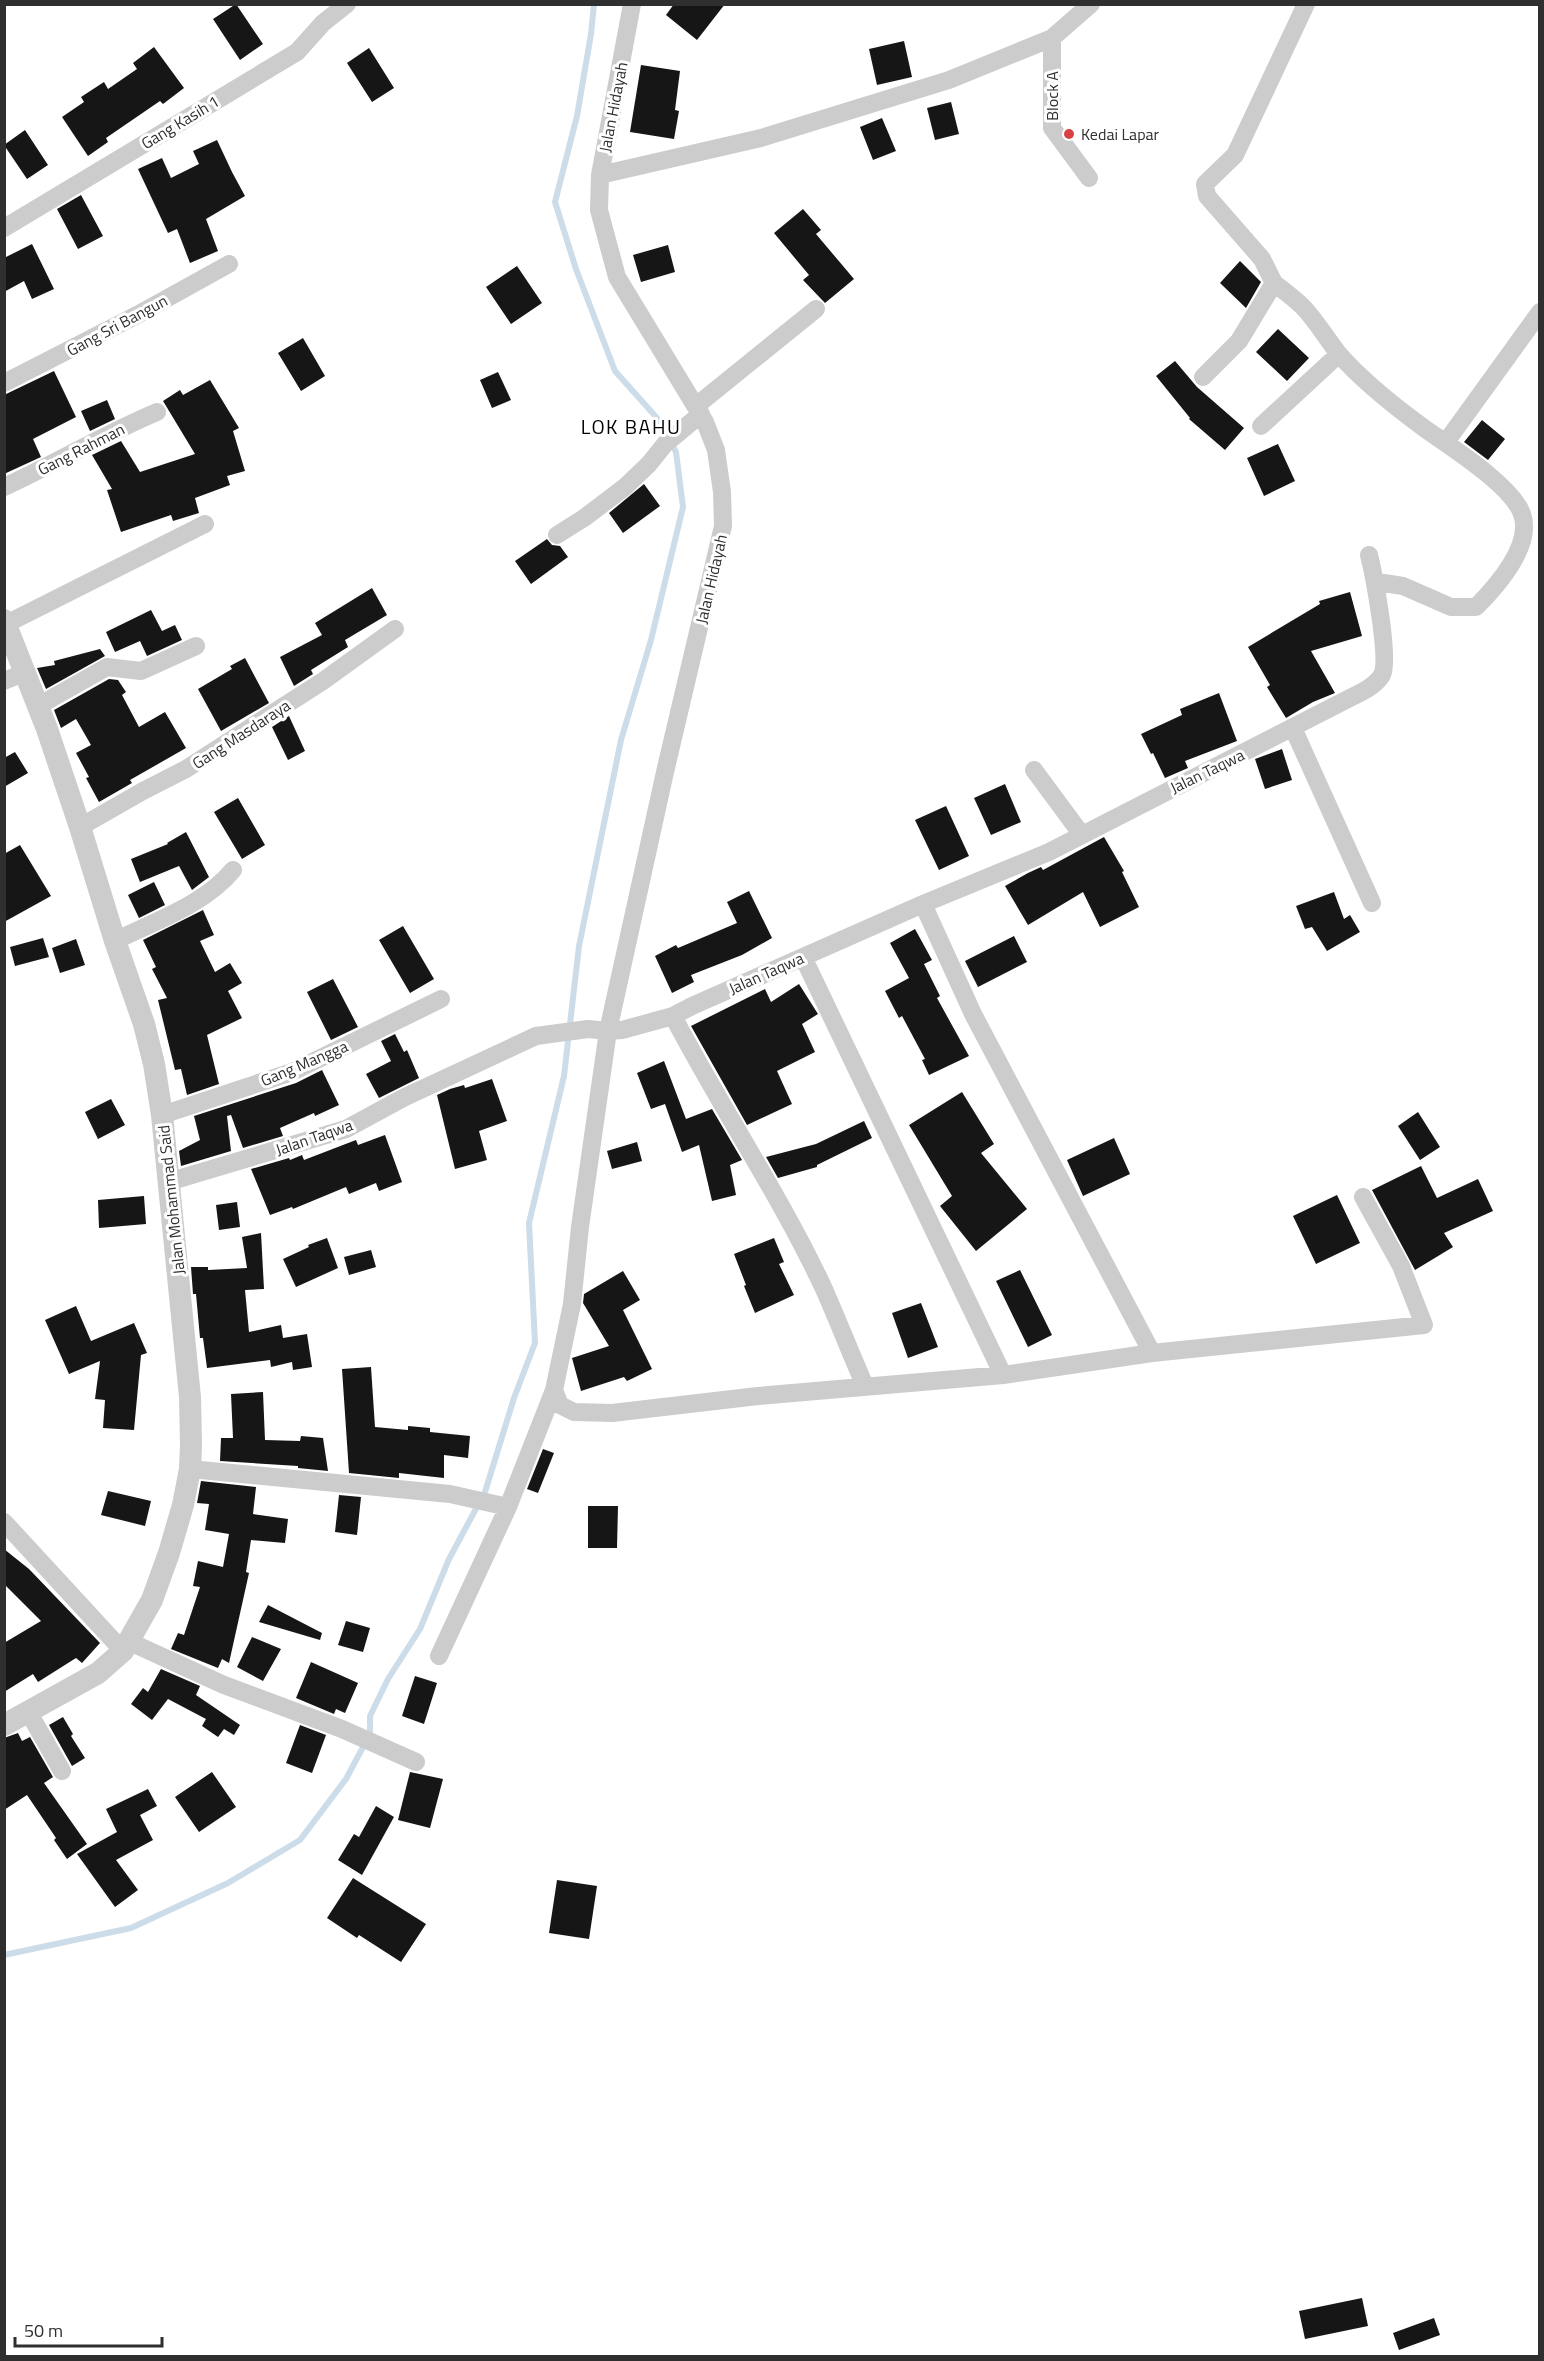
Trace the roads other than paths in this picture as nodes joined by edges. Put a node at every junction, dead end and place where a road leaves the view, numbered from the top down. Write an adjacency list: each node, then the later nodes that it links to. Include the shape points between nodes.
1 (347, 4): 8 (street, Gang Kasih 1, via 297,52)
2 (632, 4): 6 (street, Jalan Hidayah)
3 (1091, 4): 5 (street)
4 (1306, 4): 10 (street, via 1234,155 1205,184 1207,196 1262,259)
5 (1052, 38): 6 (street, via 949,80 761,138); 7 (street, Block A, via 1052,128)
6 (600, 175): 16 (street, Jalan Hidayah, via 599,210 617,277)
7 (1089, 178)
8 (4, 228)
9 (229, 264): 15 (street, Gang Sri Bangun)
10 (1274, 283): 13 (street, via 1303,306); 14 (street, via 1239,341)
11 (816, 309): 16 (street)
12 (1539, 312): 19 (street)
13 (1339, 354): 18 (street); 19 (street, via 1373,387)
14 (1203, 377)
15 (4, 383)
16 (698, 410): 22 (street, via 625,487); 42 (street, Jalan Hidayah, via 716,450 723,526)
17 (157, 412): 20 (street, Gang Rahman)
18 (1261, 426)
19 (1446, 442): 24 (street, via 1504,489 1522,512 1525,531 1518,551 1494,589 1476,607 1451,607 1403,586)
20 (4, 487)
21 (205, 524): 25 (street)
22 (557, 535)
23 (1369, 555): 24 (street)
24 (1377, 582): 31 (street, Jalan Taqwa, via 1385,652 1383,674 1372,686)
25 (5, 622): 28 (street, Jalan Mohammad Said)
26 (395, 629): 33 (street, Gang Masdaraya, via 323,681 186,769)
27 (196, 646): 30 (street, via 141,671 107,667)
28 (26, 672): 29 (street); 30 (street, Jalan Mohammad Said)
29 (4, 681)
30 (38, 706): 33 (street, Jalan Mohammad Said)
31 (1293, 728): 34 (street, Jalan Taqwa); 36 (street)
32 (1034, 770): 34 (street)
33 (80, 827): 38 (street, Jalan Mohammad Said)
34 (1082, 835): 37 (street, Jalan Taqwa)
35 (233, 870): 38 (street, via 203,897)
36 (1372, 903)
37 (923, 904): 39 (street, Jalan Taqwa); 46 (street, via 973,1014)
38 (115, 941): 43 (street, Jalan Mohammad Said, via 144,1024)
39 (802, 957): 41 (street, Jalan Taqwa); 47 (street)
40 (441, 999): 43 (street, Gang Mangga, via 292,1072)
41 (673, 1016): 42 (street, Jalan Taqwa); 48 (street, via 794,1231)
42 (608, 1031): 44 (street, Jalan Taqwa, via 588,1029 536,1036 346,1129); 49 (street, Jalan Hidayah, via 572,1304)
43 (162, 1115): 44 (street, Jalan Mohammad Said)
44 (168, 1182): 50 (street, Jalan Mohammad Said, via 190,1397)
45 (1363, 1197): 46 (street, via 1401,1266 1424,1325)
46 (1152, 1353): 47 (street)
47 (1003, 1375): 48 (street)
48 (865, 1386): 49 (street, via 612,1413 574,1412 560,1405)
49 (554, 1390): 51 (street, Jalan Hidayah)
50 (190, 1469): 51 (street, via 450,1494); 53 (street, Jalan Mohammad Said, via 169,1553 152,1600)
51 (500, 1504): 54 (street, Jalan Hidayah)
52 (4, 1522): 53 (street)
53 (127, 1646): 55 (street, Jalan Mohammad Said, via 98,1673); 57 (street)
54 (440, 1656)
55 (29, 1713): 56 (street, Jalan Mohammad Said); 58 (street)
56 (4, 1725)
57 (416, 1762)
58 (62, 1771)

